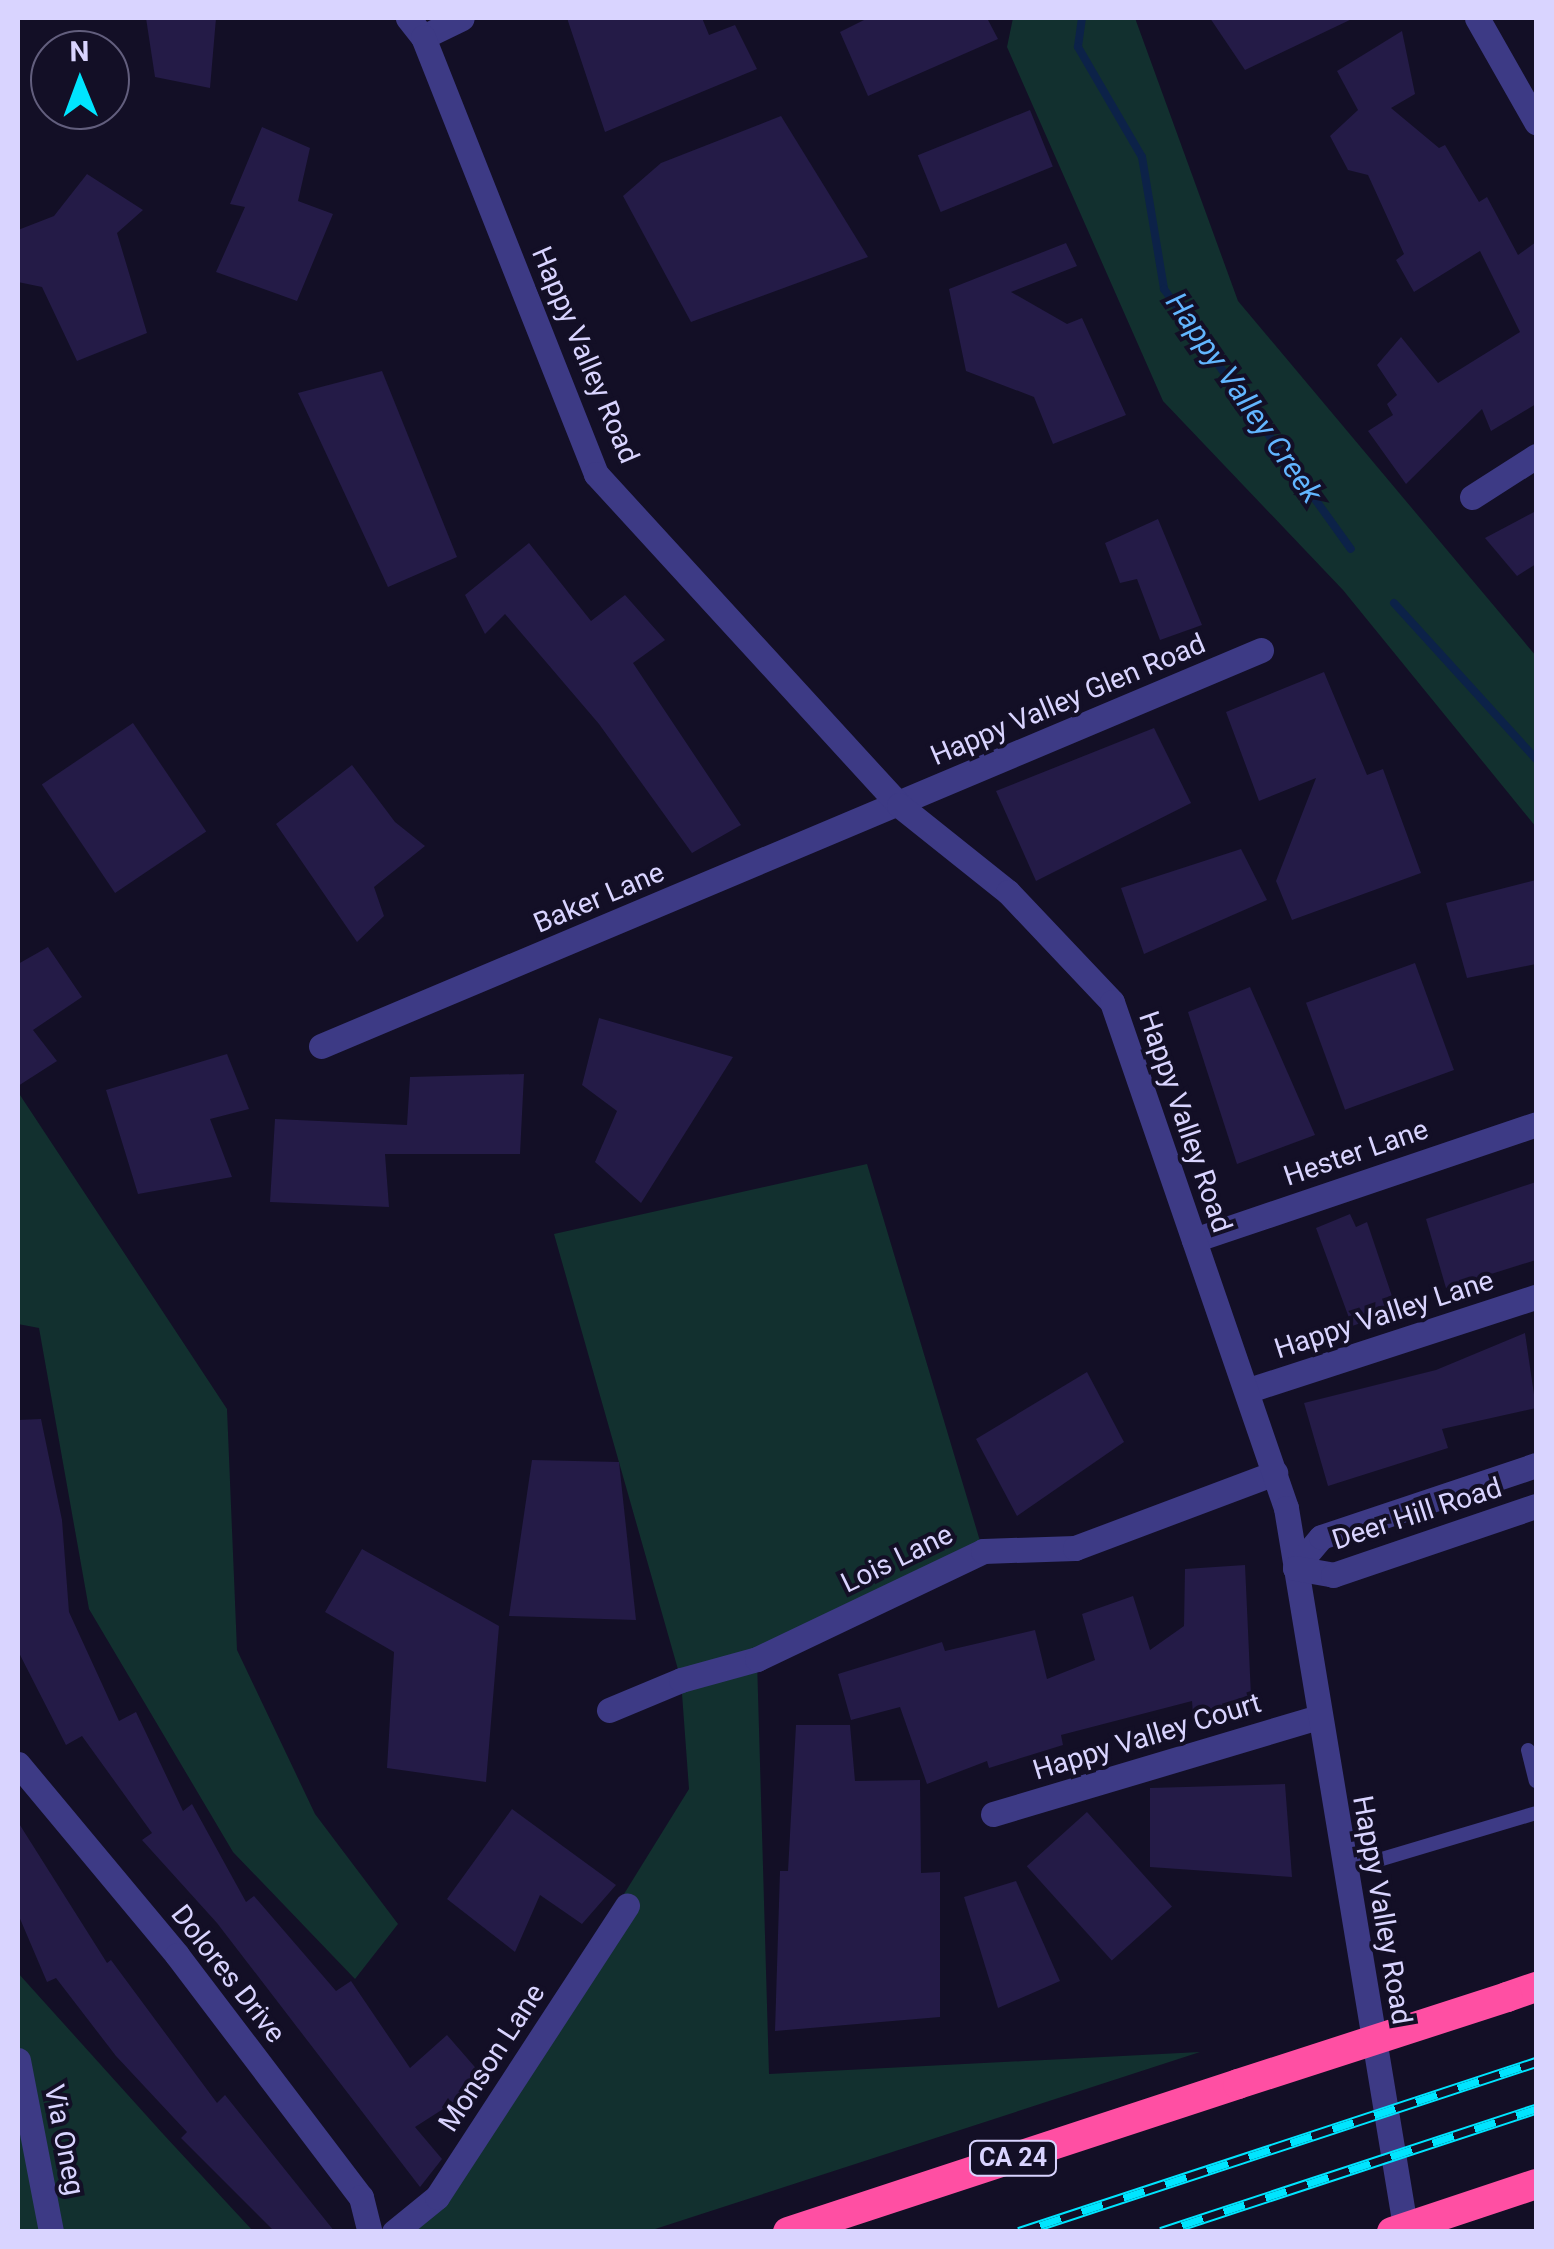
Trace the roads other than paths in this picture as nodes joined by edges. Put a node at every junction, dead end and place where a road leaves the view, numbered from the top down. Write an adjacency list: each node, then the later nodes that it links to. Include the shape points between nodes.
1 (462, 18): 3 (street)
2 (1478, 18): 4 (street)
3 (415, 27): 8 (street, Happy Valley Road, via 596,474)
4 (1536, 122)
5 (1536, 456): 6 (street)
6 (1472, 498)
7 (1260, 650): 8 (street, Happy Valley Glen Road)
8 (900, 804): 9 (street, Baker Lane); 11 (street, Happy Valley Road, via 1008,892 1112,1002)
9 (321, 1046)
10 (1536, 1124): 11 (street, Hester Lane)
11 (1194, 1240): 13 (street, Happy Valley Road)
12 (1536, 1297): 13 (street, Happy Valley Lane)
13 (1249, 1390): 15 (street, Happy Valley Road)
14 (1536, 1466): 17 (street, Deer Hill Road, via 1321,1537)
15 (1275, 1472): 17 (street, Happy Valley Road); 18 (street, Lois Lane, via 1075,1548 982,1551 757,1659)
16 (1536, 1506): 17 (street, Deer Hill Road, via 1334,1575)
17 (1296, 1568): 19 (street, Happy Valley Road)
18 (609, 1710)
19 (1319, 1717): 24 (street, Happy Valley Court); 25 (street, Happy Valley Road)
20 (1528, 1750): 22 (lane)
21 (18, 1764): 31 (street, Dolores Drive, via 177,1955 361,2196)
22 (1536, 1781)
23 (1536, 1813): 25 (lane)
24 (993, 1814)
25 (1345, 1870): 35 (street, Happy Valley Road)
26 (627, 1906): 32 (street, Monson Lane, via 437,2196)
27 (1536, 1987): 33 (highway, CA 24, bridge)
28 (18, 2060): 30 (street, Via Oneg)
29 (1536, 2184): 34 (highway, bridge)
30 (50, 2232)
31 (370, 2232)
32 (394, 2232)
33 (788, 2232)
34 (1392, 2232)
35 (1406, 2232)

